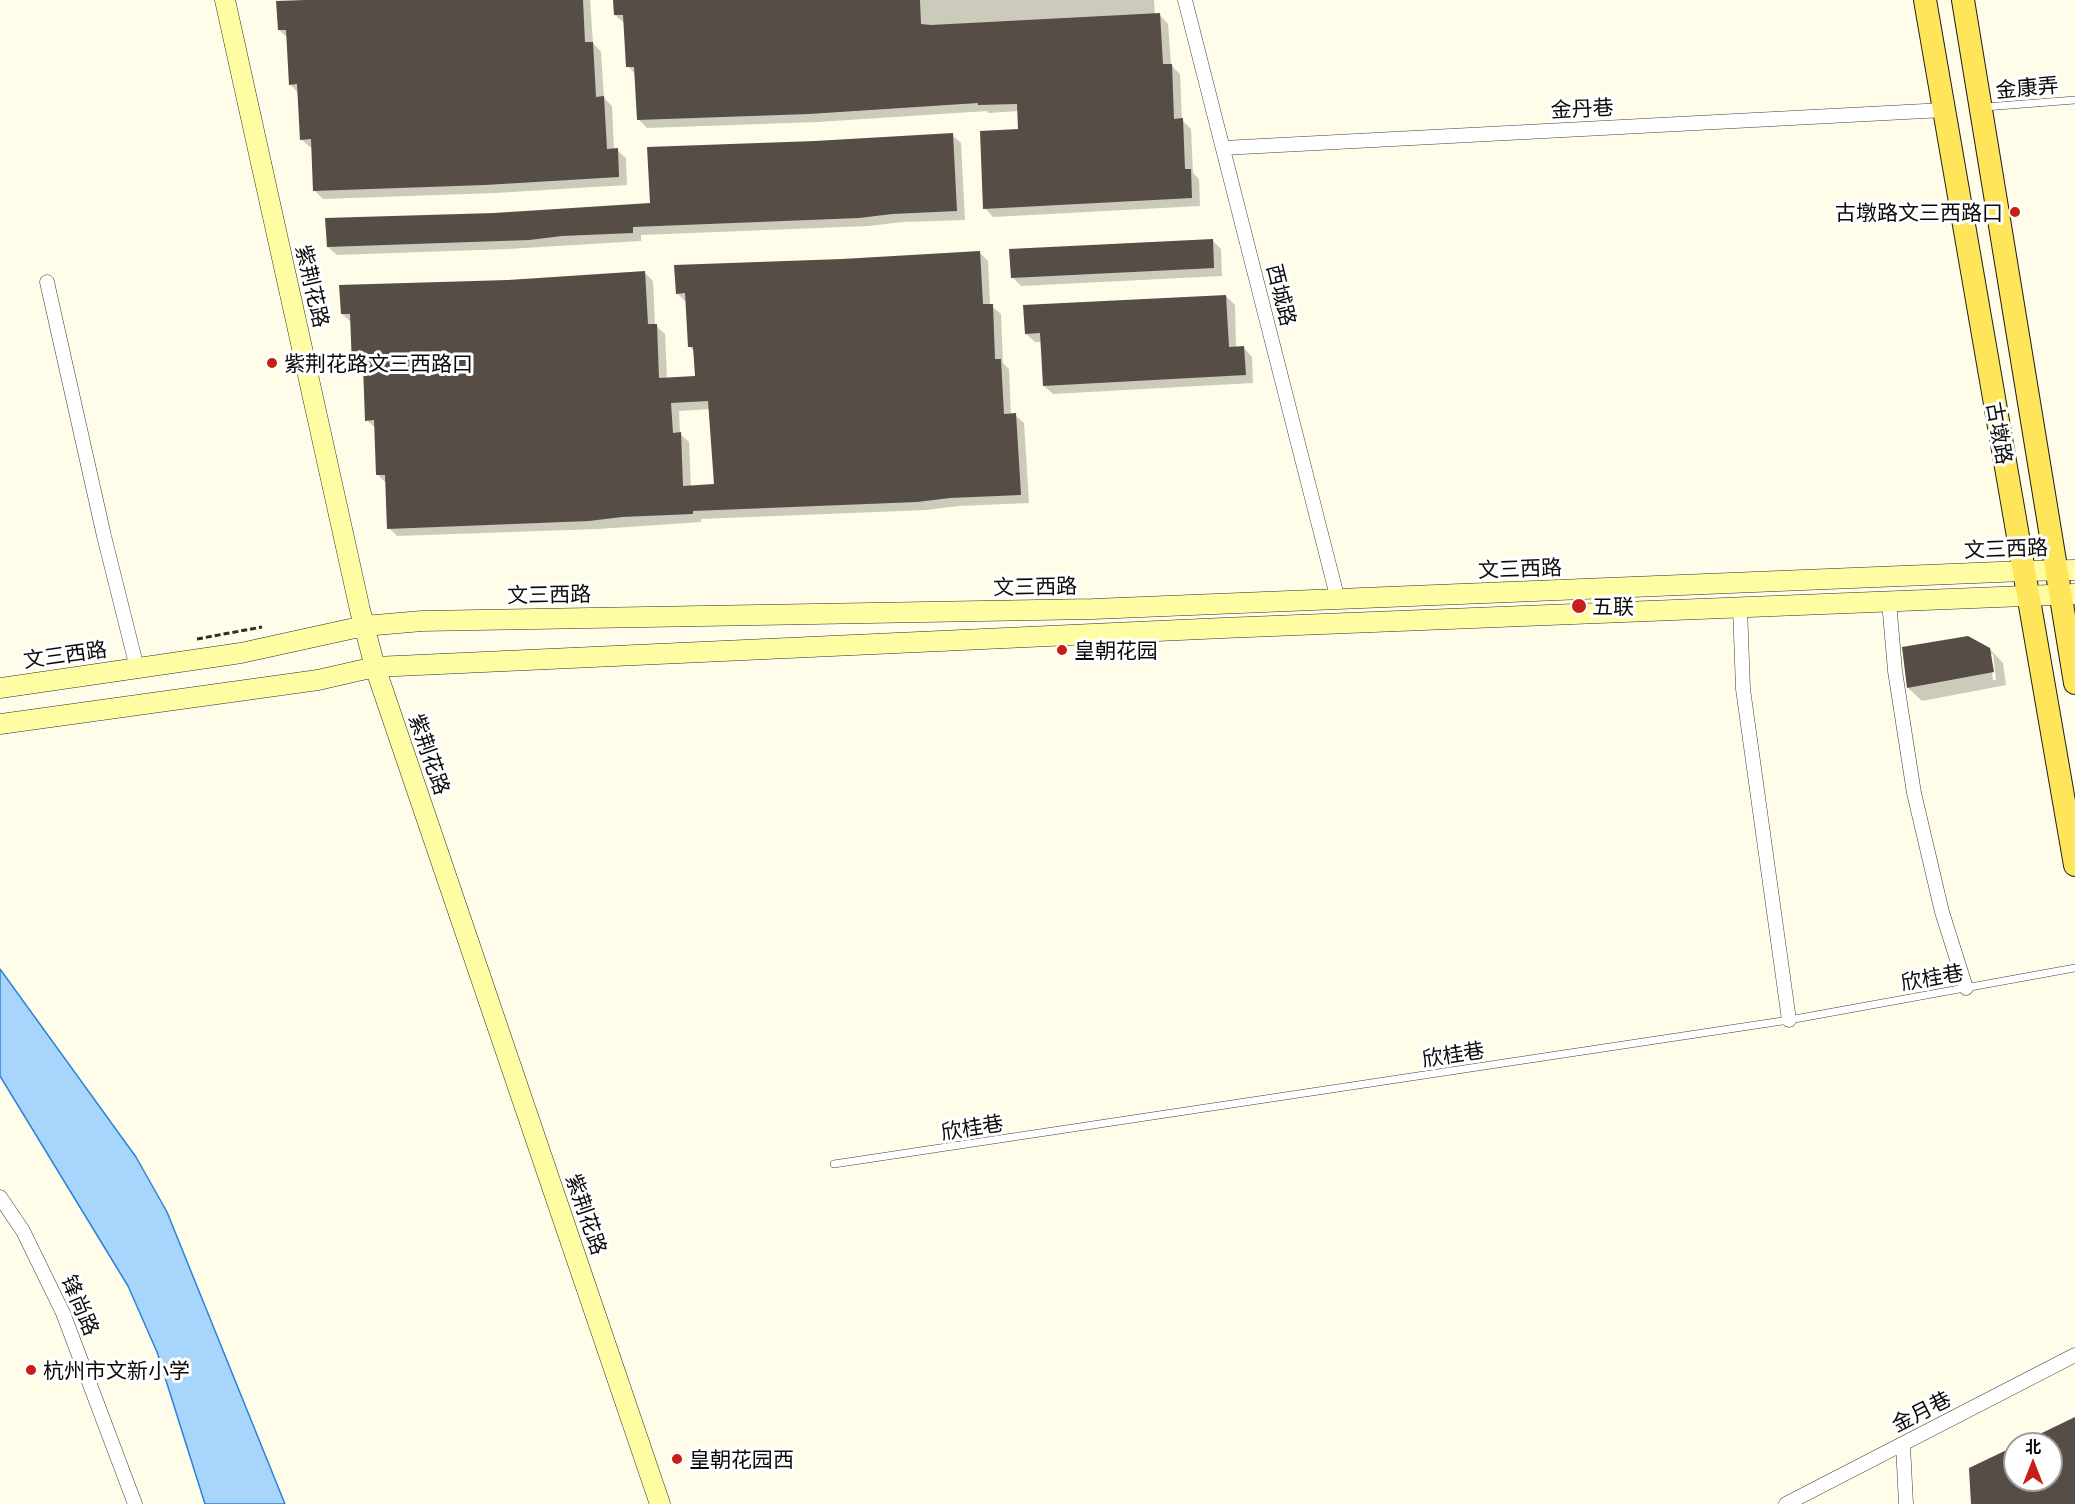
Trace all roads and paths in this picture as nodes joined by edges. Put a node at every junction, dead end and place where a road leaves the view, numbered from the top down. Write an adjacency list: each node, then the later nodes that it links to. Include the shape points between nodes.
1 (225, 0): 17 (main road, 紫荆花路)
2 (1185, 0): 8 (street, 西城路)
3 (1925, 0): 7 (main road, 古墩路)
4 (1963, 0): 6 (main road, 古墩路)
5 (2075, 100): 6 (lane, 金康弄)
6 (1981, 108): 11 (main road, 古墩路)
7 (1944, 110): 8 (street, 金丹巷); 10 (main road, 古墩路)
8 (1223, 148): 14 (street, 西城路)
9 (46, 282): 21 (street)
10 (2024, 571): 11 (main road, 文三西路); 13 (main road, 古墩路); 14 (main road, 文三西路)
11 (2065, 571): 12 (main road, 古墩路)
12 (2067, 595): 13 (main road); 22 (main road, 古墩路)
13 (2027, 596): 15 (main road); 25 (main road, 古墩路)
14 (1338, 600): 17 (main road, 文三西路, via 1093,609 422,621)
15 (1889, 601): 16 (main road); 27 (street, via 1895,671 1914,793 1942,912)
16 (1740, 607): 20 (main road); 28 (street, via 1743,688)
17 (363, 626): 20 (main road, 紫荆花路); 21 (main road, 文三西路, via 241,653)
18 (264, 627): 19 (path)
19 (186, 640)
20 (375, 667): 24 (main road, via 318,680); 34 (main road, 紫荆花路)
21 (137, 668): 23 (main road, 文三西路)
22 (2075, 683)
23 (0, 688)
24 (0, 724)
25 (2075, 865)
26 (2075, 968): 27 (lane, 欣桂巷)
27 (1966, 988): 28 (lane, 欣桂巷)
28 (1789, 1020): 29 (lane, 欣桂巷)
29 (834, 1164)
30 (0, 1197): 33 (street, 锋尚路, via 23,1231 63,1313)
31 (2075, 1355): 32 (street, 金月巷)
32 (1903, 1445): 35 (street, 金月巷); 36 (street)
33 (135, 1504)
34 (660, 1504)
35 (1786, 1504)
36 (1906, 1504)

